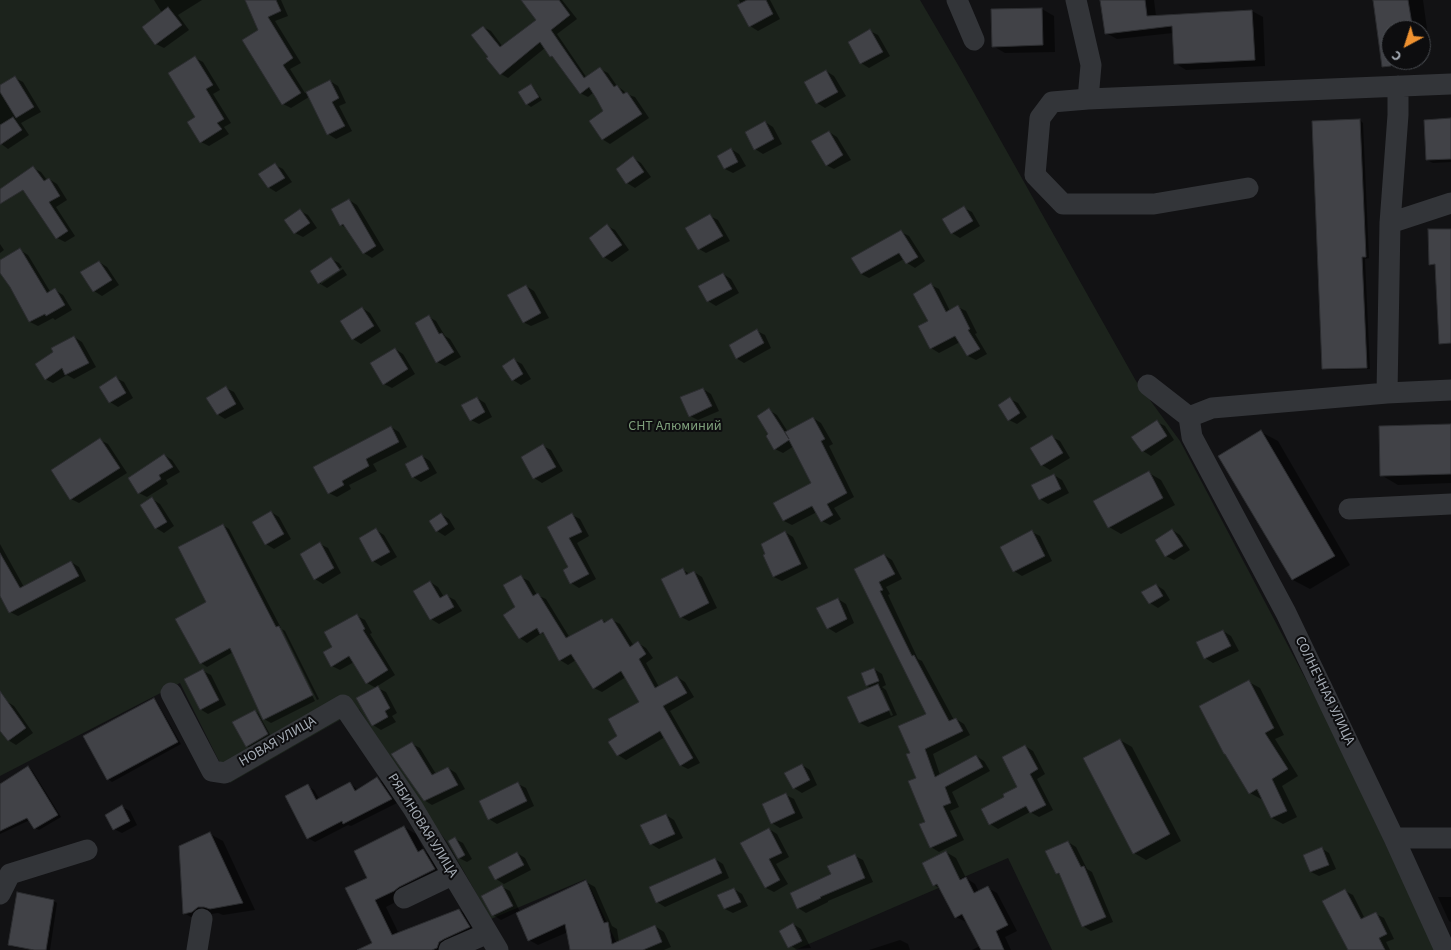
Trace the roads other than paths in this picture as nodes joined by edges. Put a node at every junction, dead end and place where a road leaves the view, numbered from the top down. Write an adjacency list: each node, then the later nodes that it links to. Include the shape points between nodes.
1 (957, 0): 3 (street)
2 (1076, 0): 6 (street, via 1091,65)
3 (974, 40)
4 (1451, 84): 5 (street)
5 (1398, 86): 6 (street); 9 (street)
6 (1088, 99): 7 (street, via 1052,102 1040,118 1035,175 1063,204 1154,204)
7 (1248, 188)
8 (1451, 203): 9 (street)
9 (1390, 223): 12 (street)
10 (1148, 385): 13 (street)
11 (1451, 390): 12 (street)
12 (1387, 393): 13 (street, via 1212,408)
13 (1190, 427): 18 (street, СОЛНЕЧНАЯ УЛИЦА, via 1286,613)
14 (1451, 504): 15 (street)
15 (1349, 509)
16 (171, 693): 17 (street, НОВАЯ УЛИЦА, via 212,771 225,773)
17 (343, 705): 21 (street, РЯБИНОВАЯ УЛИЦА, via 413,808)
18 (1394, 838): 19 (street); 28 (street, СОЛНЕЧНАЯ УЛИЦА)
19 (1451, 838)
20 (87, 850): 22 (street, via 10,874)
21 (452, 875): 23 (street); 25 (street, РЯБИНОВАЯ УЛИЦА)
22 (0, 894)
23 (404, 898)
24 (202, 919): 26 (street)
25 (493, 942): 27 (street)
26 (197, 950)
27 (449, 950)
28 (1445, 950)

